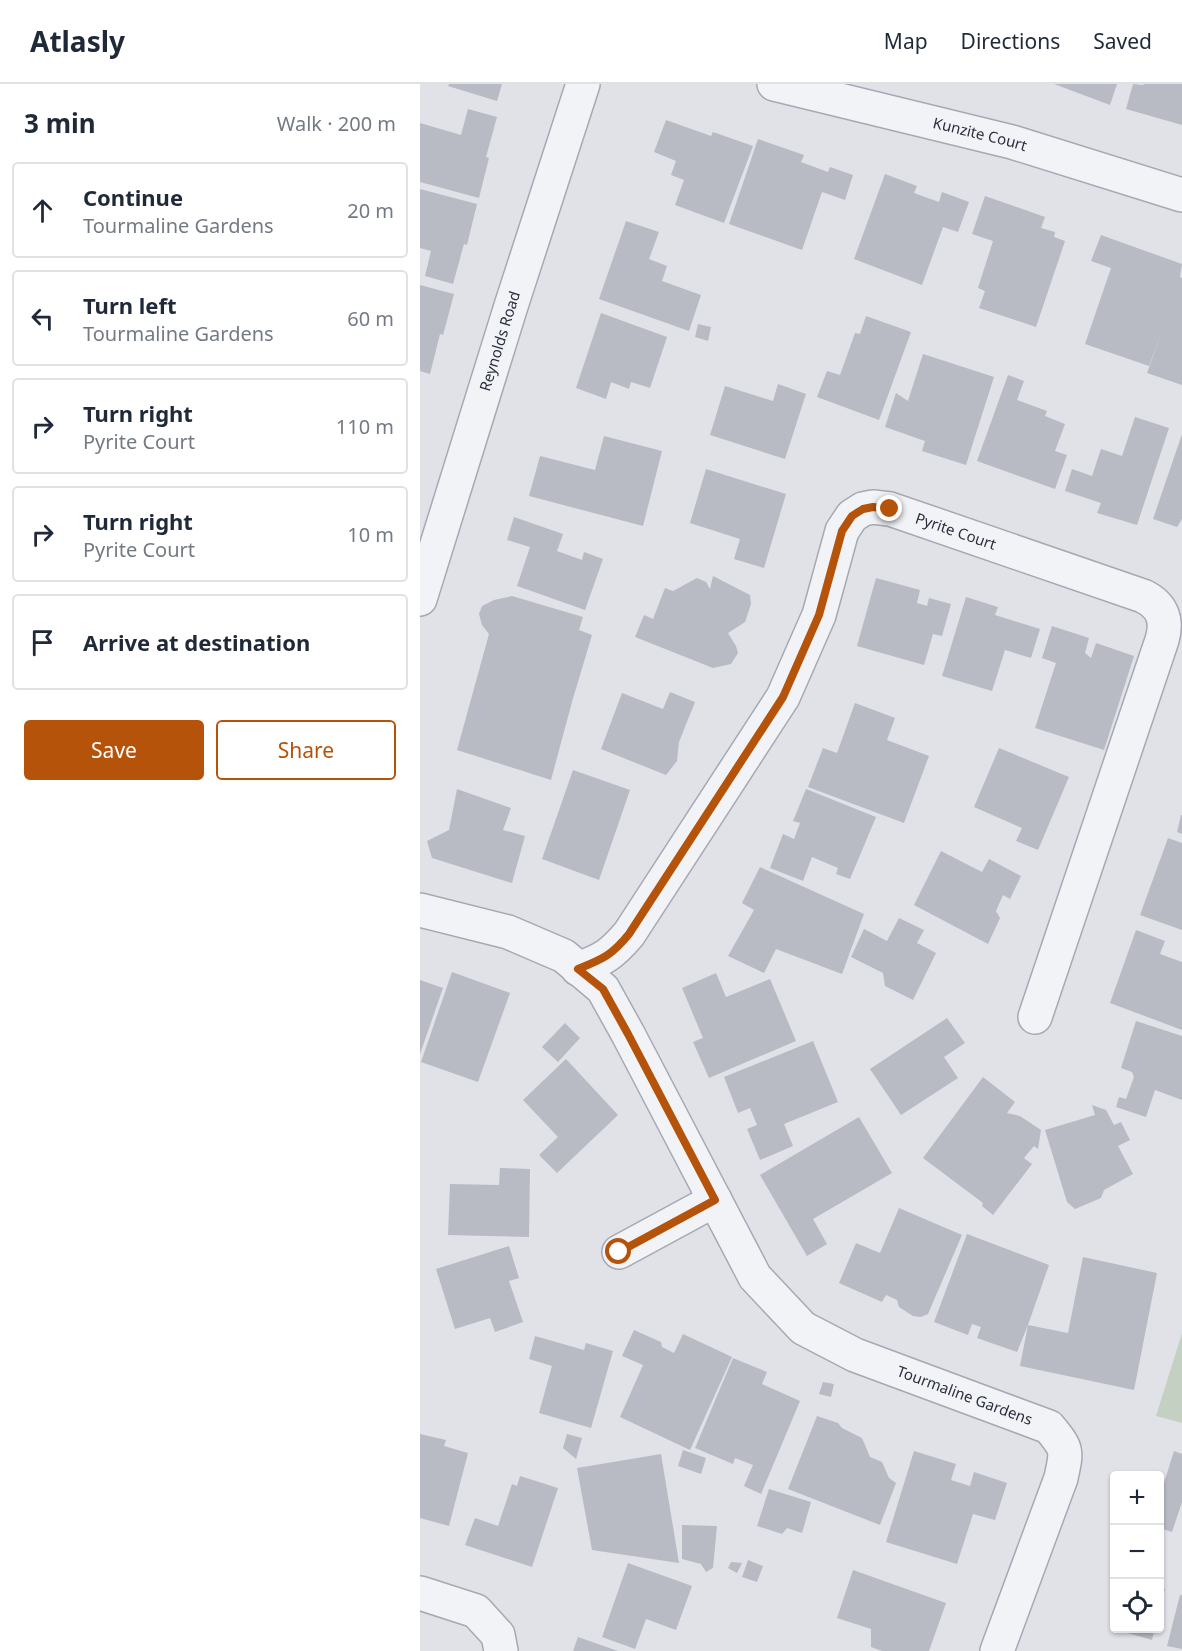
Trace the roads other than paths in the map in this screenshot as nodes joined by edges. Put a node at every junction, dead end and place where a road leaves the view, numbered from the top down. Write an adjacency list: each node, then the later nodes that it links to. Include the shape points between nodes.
1 (583, 84): 4 (street, Reynolds Road)
2 (774, 84): 3 (street, Kunzite Court, via 1012,142)
3 (1182, 195)
4 (420, 599)
5 (420, 910): 6 (street, Tourmaline Gardens, via 508,932 564,956)
6 (578, 969): 7 (street, Pyrite Court, via 601,960 629,934 783,697 819,615 842,531 852,516 873,507 1143,596 1153,601 1164,618 1162,640); 8 (street, Tourmaline Gardens, via 603,989)
7 (1035, 1017)
8 (715, 1200): 9 (street); 12 (street, Tourmaline Gardens, via 755,1277 803,1328 855,1355 1049,1427 1061,1442 1066,1454 1061,1478)
9 (619, 1252)
10 (420, 1593): 11 (street, via 476,1611 498,1635)
11 (501, 1651)
12 (997, 1651)

